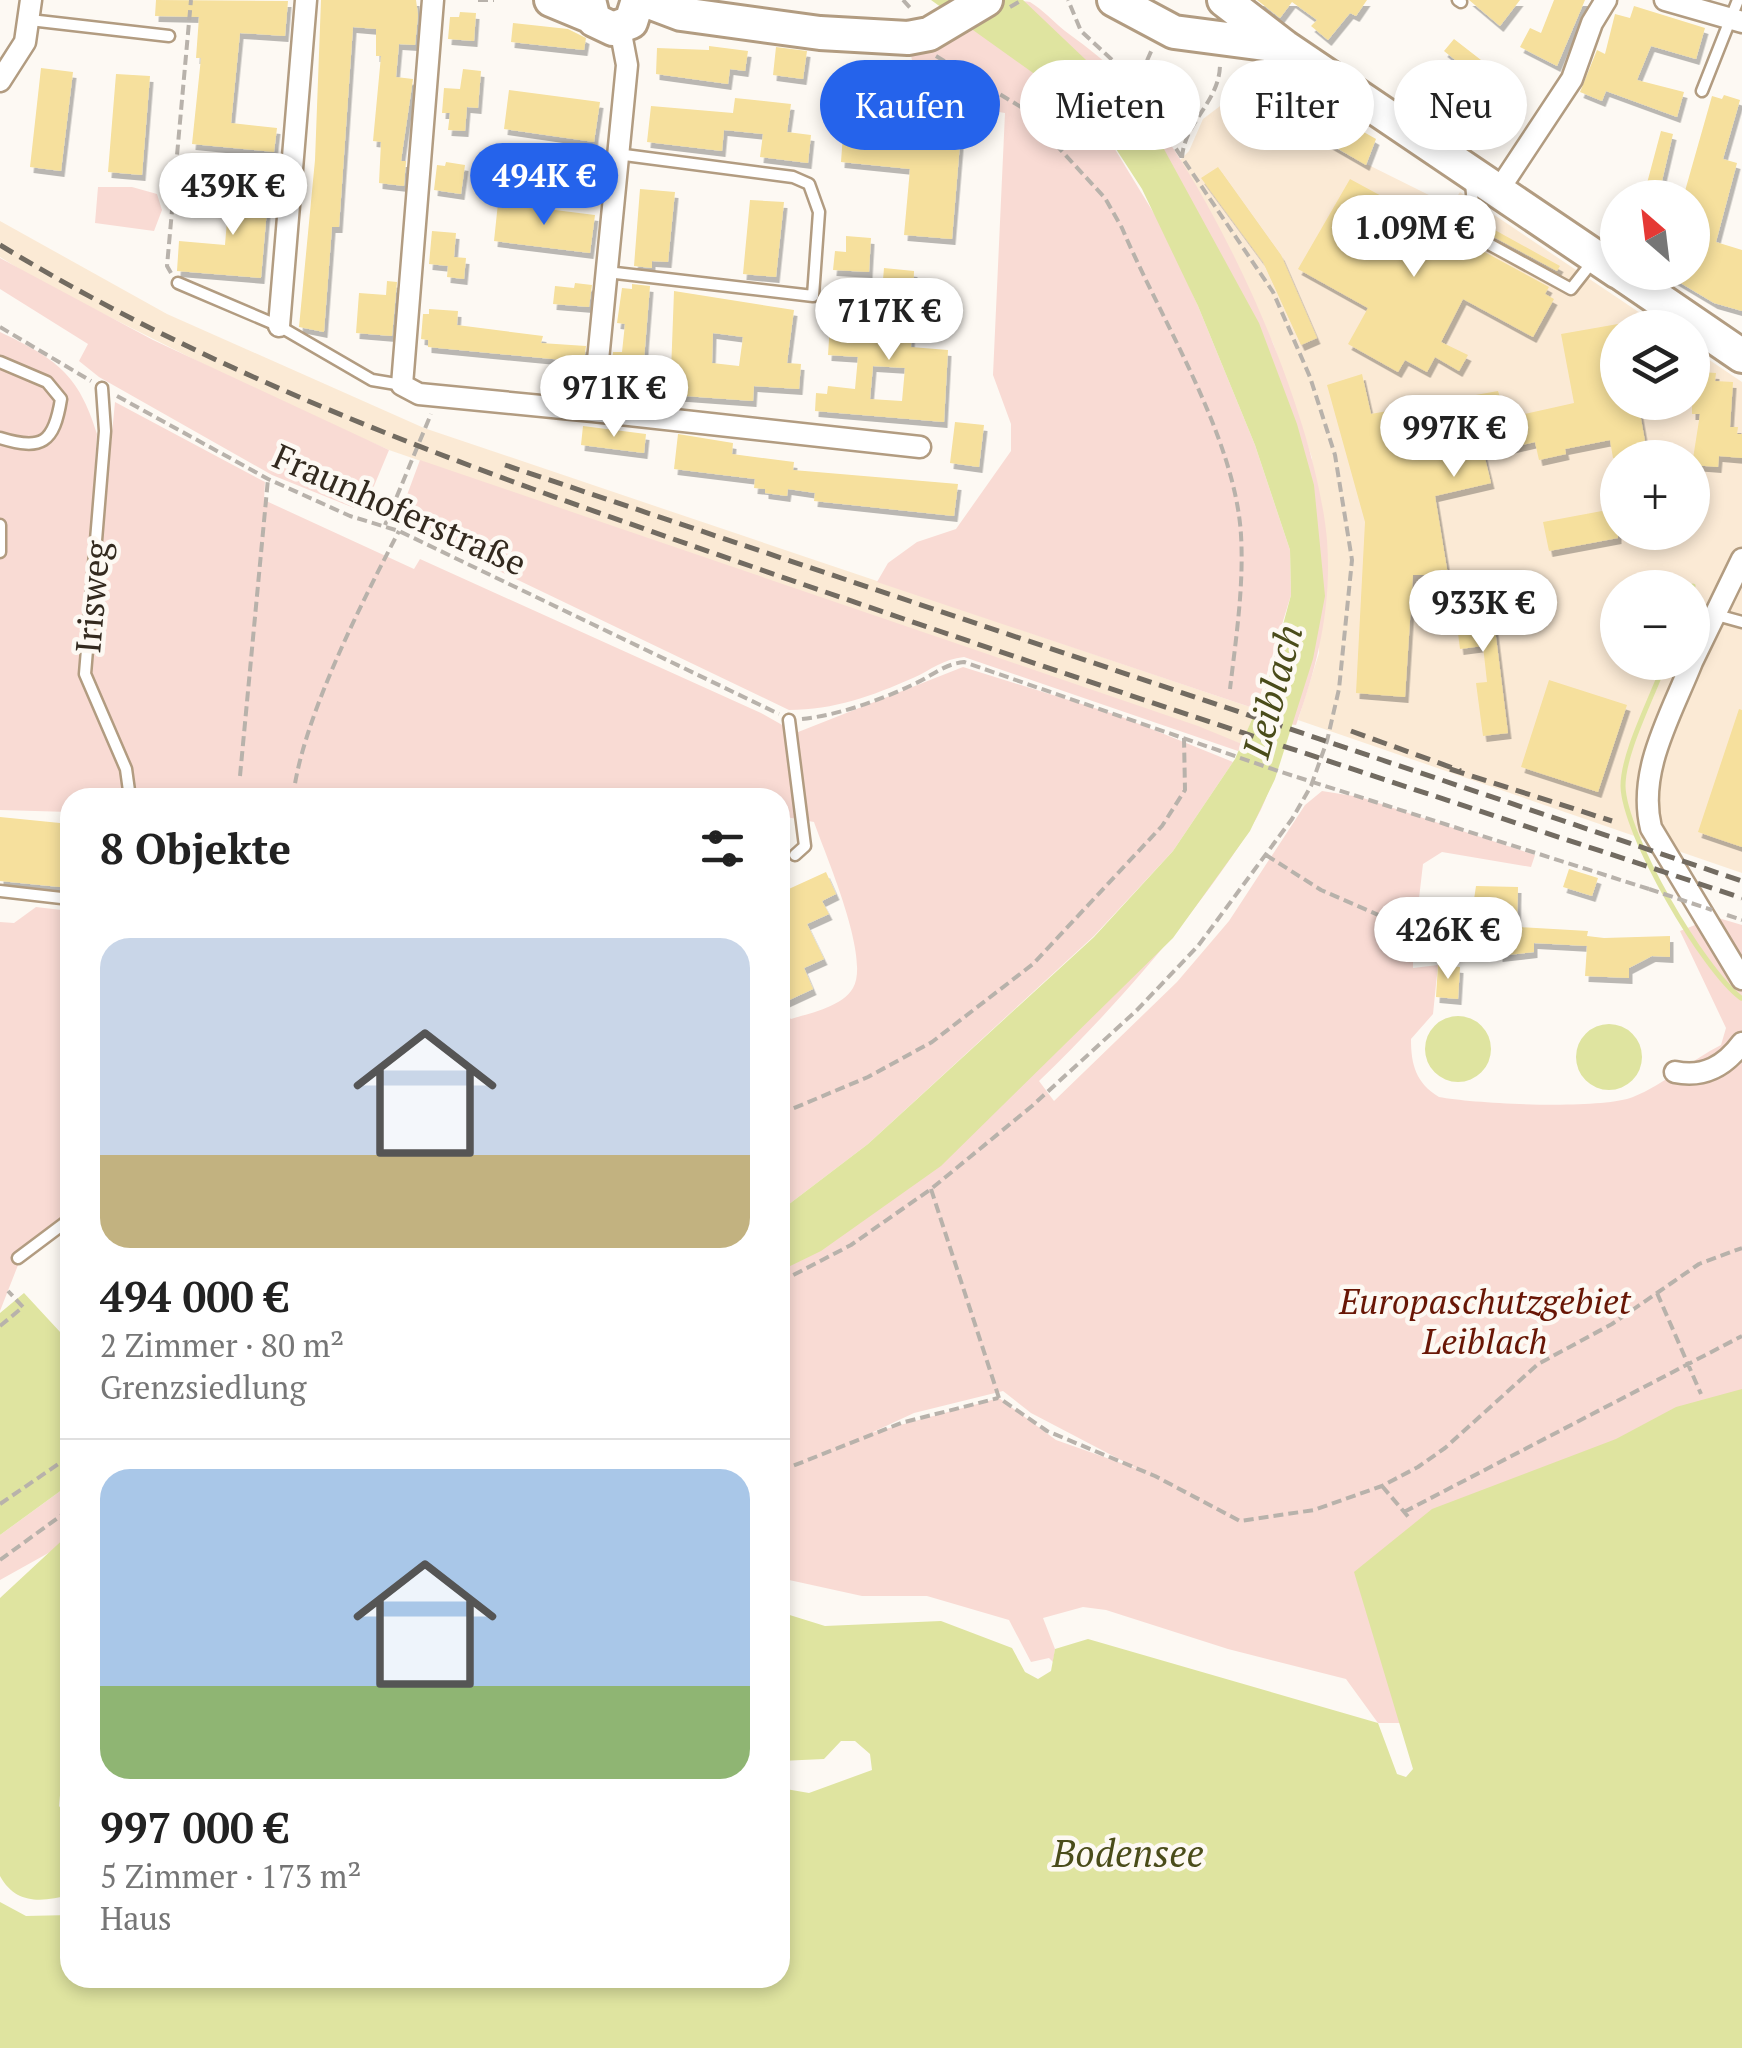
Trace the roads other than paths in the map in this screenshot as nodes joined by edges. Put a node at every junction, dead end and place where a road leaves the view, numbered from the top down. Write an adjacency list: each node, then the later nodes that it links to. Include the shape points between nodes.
1 (306, 0): 24 (street)
2 (434, 0): 27 (street)
3 (551, 0): 10 (main road)
4 (1114, 0): 13 (main road, via 1157,25)
5 (1224, 0): 13 (main road)
6 (1606, 0): 18 (street, via 1572,79)
7 (1665, 0): 11 (street)
8 (980, 3): 10 (main road, via 930,33 908,38)
9 (31, 10): 12 (lane); 14 (street, via 25,42)
10 (619, 11): 16 (street, via 626,65)
11 (1738, 14): 15 (lane)
12 (169, 36)
13 (1285, 47): 17 (main road)
14 (0, 82)
15 (1702, 91)
16 (617, 154): 20 (street); 20 (lane, via 809,184 818,200 813,296)
17 (1470, 172): 18 (main road); 21 (lane, via 1476,236 1571,289)
18 (1498, 191): 19 (main road)
19 (1600, 260)
20 (606, 272): 29 (street)
21 (1600, 273)
22 (178, 283): 24 (lane)
23 (1645, 290): 25 (main road)
24 (279, 326): 27 (lane, via 372,380)
25 (1742, 356)
26 (0, 362): 30 (lane, via 48,382 62,399 57,425 44,442 28,447)
27 (402, 385): 29 (street, via 419,394)
28 (102, 388): 40 (lane, Irisweg, via 105,431 86,674)
29 (593, 410): 31 (street)
30 (0, 438)
31 (920, 447)
32 (0, 525): 33 (lane)
33 (0, 552)
34 (1742, 559): 35 (street)
35 (1712, 614): 36 (street); 37 (lane)
36 (1710, 619)
37 (1742, 622)
38 (1685, 680): 44 (street, via 1656,751 1647,810)
39 (789, 720): 41 (lane, via 804,846)
40 (129, 788)
41 (794, 855)
42 (0, 891): 43 (lane)
43 (60, 898)
44 (1742, 979)
45 (1742, 1043): 46 (street, via 1724,1064)
46 (1675, 1072)
47 (60, 1226): 48 (lane)
48 (18, 1258)

